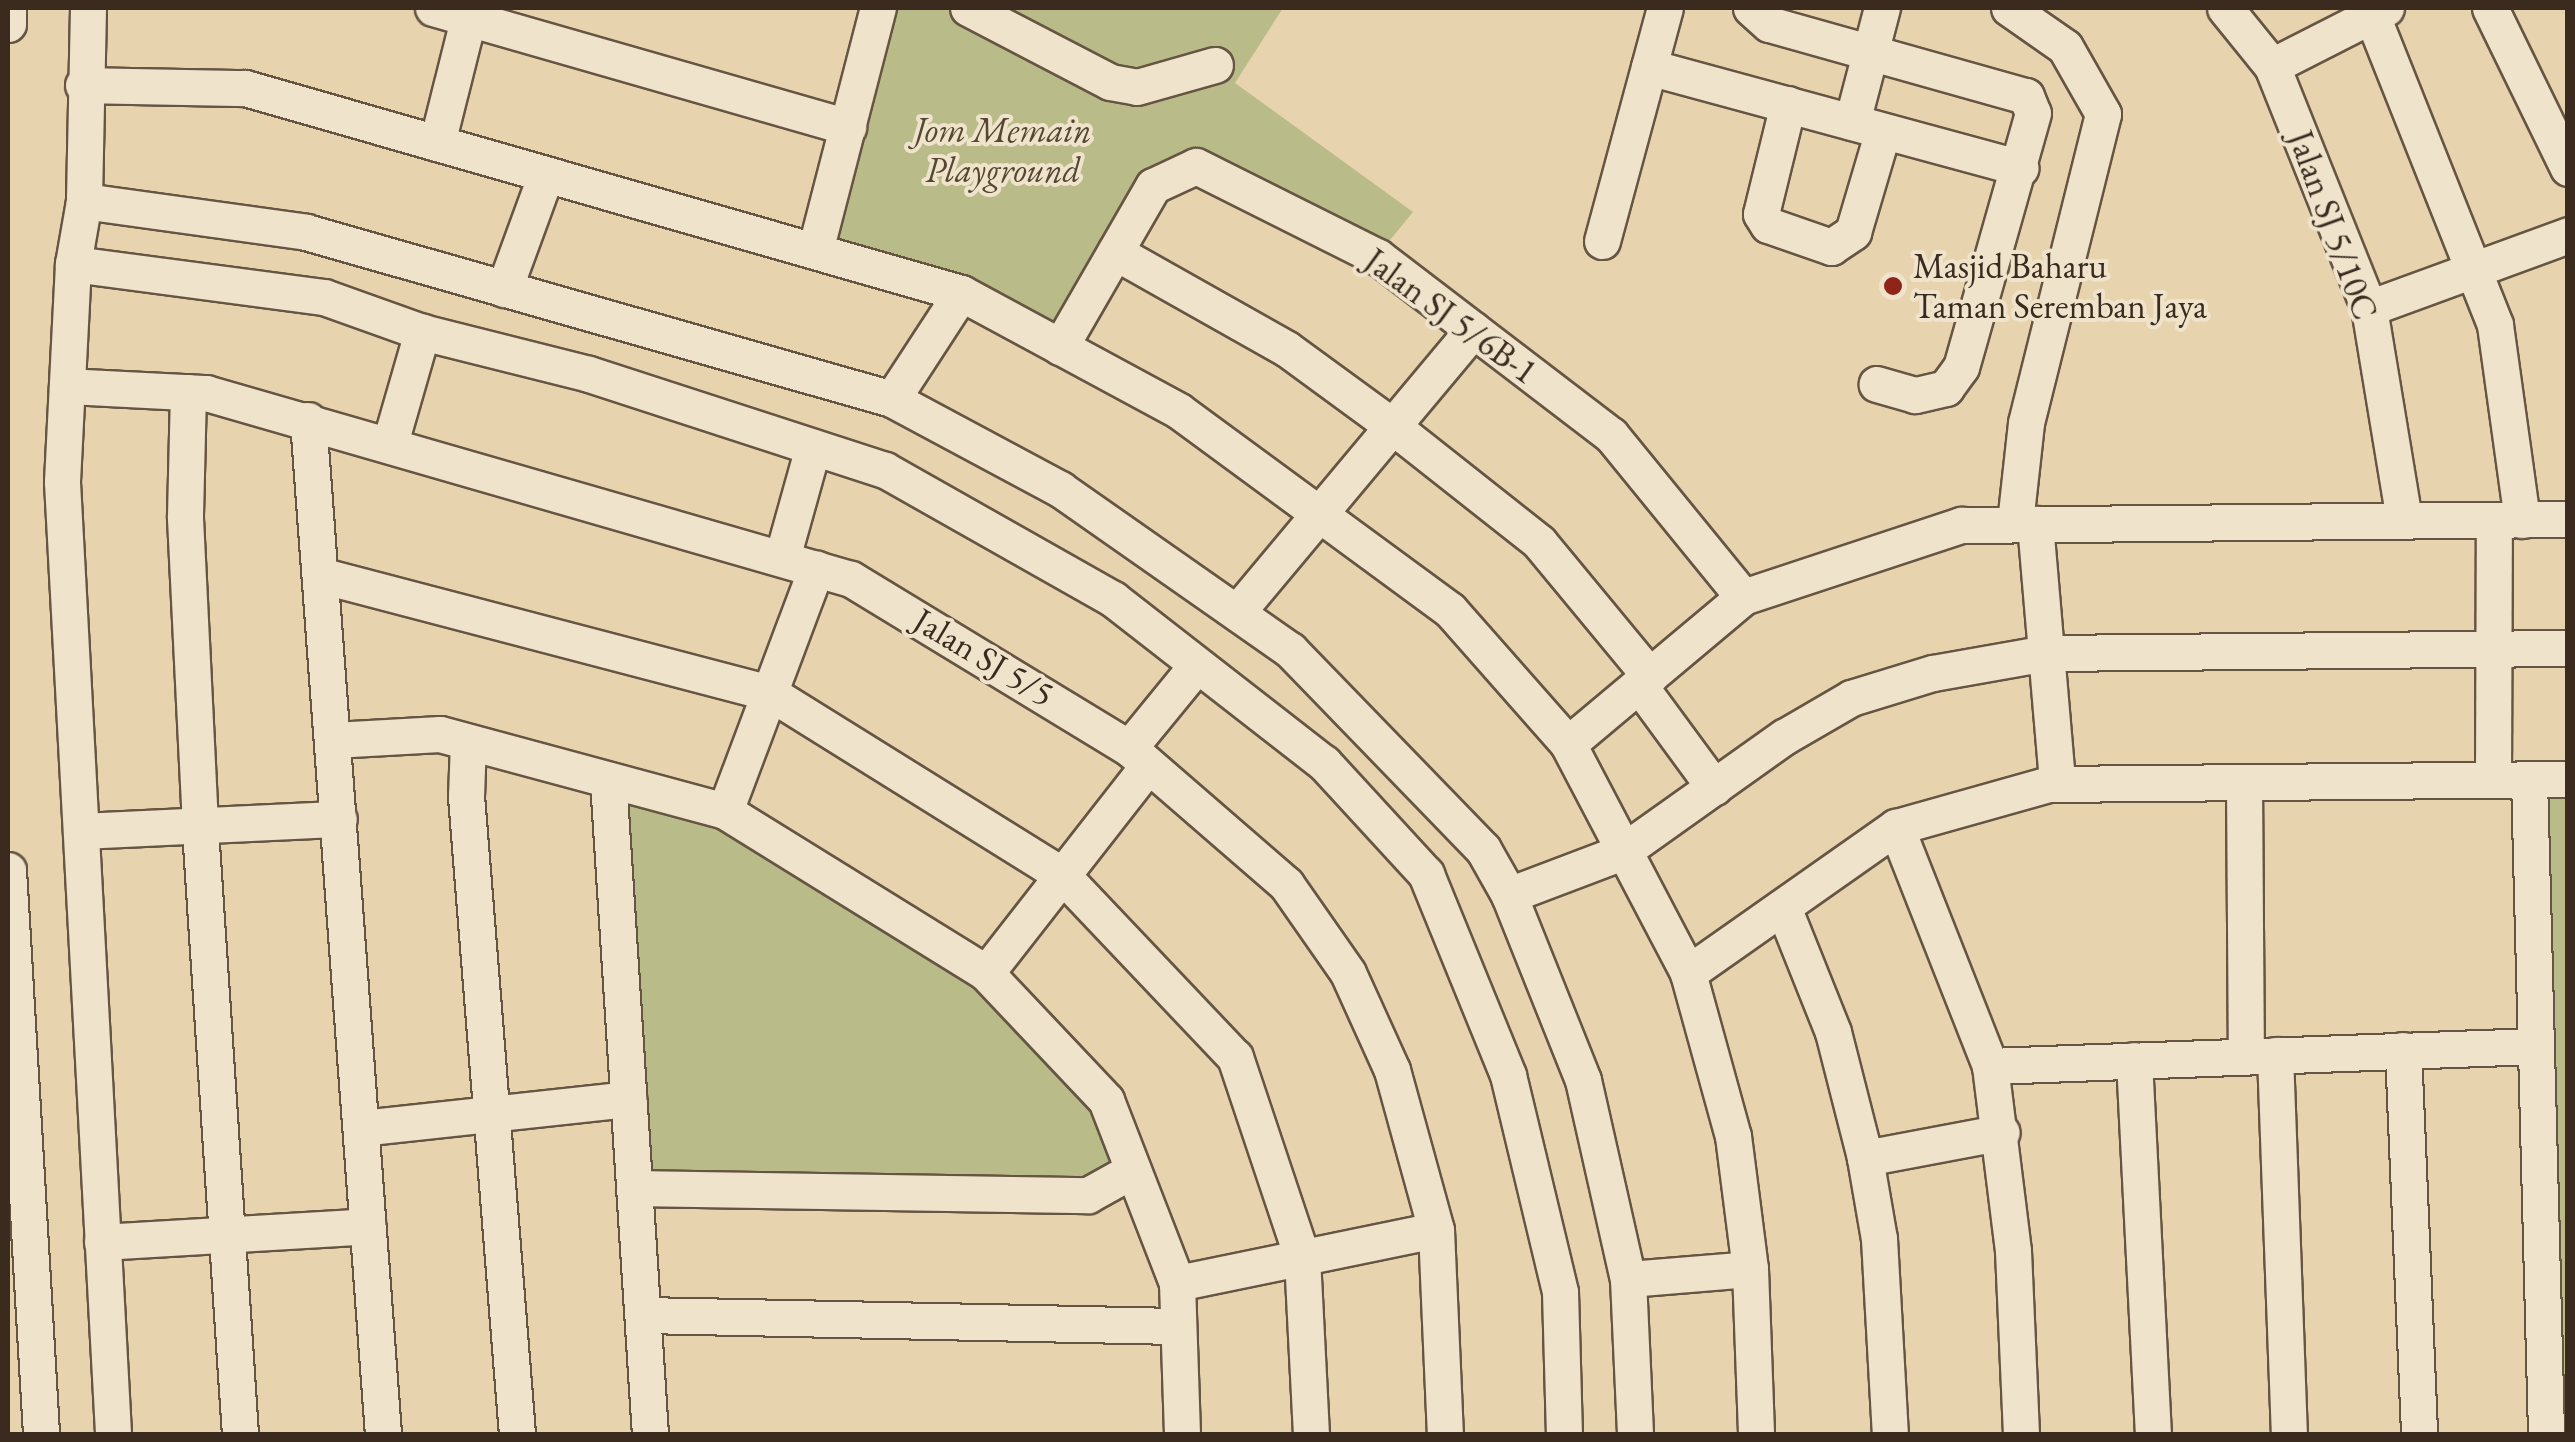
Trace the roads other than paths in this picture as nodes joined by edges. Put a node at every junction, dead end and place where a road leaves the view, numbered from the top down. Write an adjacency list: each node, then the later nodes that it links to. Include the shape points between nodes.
1 (8, 8): 14 (street)
2 (88, 8): 19 (street)
3 (433, 8): 13 (street)
4 (878, 8): 22 (street)
5 (968, 8): 16 (street, via 1110,82 1137,87)
6 (1664, 8): 17 (street)
7 (1750, 8): 15 (street, via 1769,24)
8 (1882, 8): 15 (street)
9 (2009, 8): 52 (street, via 2065,47 2103,114 2026,422)
10 (2225, 8): 18 (street, Jalan SJ 5/10C)
11 (2490, 8): 25 (street)
12 (2376, 10): 18 (street); 33 (street)
13 (470, 13): 22 (street); 23 (street)
14 (8, 24)
15 (1870, 52): 21 (street); 24 (street, via 2026,96 2033,113)
16 (1215, 65)
17 (1649, 66): 20 (street); 29 (street)
18 (2272, 66): 36 (street, Jalan SJ 5/10C)
19 (82, 85): 23 (street, via 245,88); 27 (street)
20 (1788, 104): 21 (street); 21 (street, via 1761,214 1768,225 1832,247 1853,232)
21 (1868, 126): 24 (street)
22 (848, 127): 30 (street)
23 (437, 143): 26 (street)
24 (2020, 168): 40 (street, via 1961,368 1946,388 1915,395)
25 (2568, 168)
26 (546, 174): 30 (street); 34 (street)
27 (84, 201): 32 (street); 34 (street, via 306,232)
28 (2568, 234): 33 (street)
29 (1602, 241)
30 (815, 251): 35 (street)
31 (1115, 252): 37 (street, Jalan SJ 5/6B-1, via 1153,186 1196,166 1378,257); 39 (street, Jalan SJ 5/6B-1); 45 (street, via 1287,349)
32 (73, 264): 38 (street, via 324,298); 41 (street)
33 (2473, 270): 36 (street); 51 (street, via 2495,325)
34 (504, 289): 43 (street)
35 (961, 293): 39 (street); 43 (street)
36 (2369, 308): 50 (street, Jalan SJ 5/10C)
37 (1473, 330): 45 (street); 56 (street, Jalan SJ 5/6B-1, via 1612,436)
38 (422, 332): 46 (street); 47 (street, via 589,374)
39 (1060, 347): 48 (street, via 1178,411)
40 (1877, 384)
41 (67, 386): 42 (street, Jalan SJ 5/5); 79 (street, via 62,482)
42 (188, 392): 44 (street, Jalan SJ 5/5); 78 (street, via 185,518)
43 (892, 400): 57 (street, via 1060,489)
44 (308, 420): 46 (street, Jalan SJ 5/5); 55 (street)
45 (1391, 425): 48 (street); 62 (street, via 1539,542)
46 (390, 444): 53 (street, Jalan SJ 5/5)
47 (813, 447): 53 (street); 61 (street, via 885,470 1112,600)
48 (1316, 512): 57 (street); 66 (street, via 1450,610)
49 (2568, 519): 51 (street)
50 (2404, 520): 51 (street); 52 (street)
51 (2508, 520): 59 (street)
52 (2025, 524): 56 (street, via 1962,525); 60 (street)
53 (782, 558): 54 (street, Jalan SJ 5/5)
54 (816, 569): 63 (street); 67 (street, Jalan SJ 5/5, via 851,579)
55 (320, 574): 63 (street); 64 (street)
56 (1743, 598): 62 (street)
57 (1236, 612): 83 (street, via 1290,650 1406,768 1483,849)
58 (2568, 648): 59 (street)
59 (2494, 649): 60 (street); 70 (street)
60 (2046, 653): 73 (street); 74 (street, via 1933,672 1851,698)
61 (1198, 665): 67 (street); 118 (street, via 1324,763 1426,874 1508,1075 1560,1292)
62 (1644, 680): 66 (street); 74 (street)
63 (770, 693): 75 (street); 82 (street)
64 (333, 740): 65 (street, via 440,734); 76 (street)
65 (468, 742): 69 (street); 93 (street)
66 (1568, 744): 80 (street)
67 (1138, 757): 82 (street); 100 (street, Jalan SJ 5/5, via 1286,884 1348,973 1392,1070)
68 (2568, 779): 71 (street)
69 (608, 780): 75 (street); 92 (street)
70 (2493, 780): 71 (street); 72 (street)
71 (2530, 780): 87 (street)
72 (2244, 782): 73 (street); 89 (street)
73 (2057, 783): 77 (street)
74 (1714, 787): 80 (street)
75 (725, 811): 85 (street)
76 (338, 819): 78 (street); 94 (street)
77 (1896, 827): 84 (street); 91 (street)
78 (200, 829): 79 (street); 101 (street)
79 (82, 831): 102 (street)
80 (1622, 852): 83 (street); 86 (street)
81 (8, 870): 109 (street)
82 (1062, 875): 85 (street); 103 (street, via 1235,1057)
83 (1508, 895): 105 (street, via 1583,1080)
84 (1783, 907): 86 (street); 96 (street, via 1832,1032)
85 (986, 973): 97 (street, via 1106,1100)
86 (1688, 973): 104 (street, via 1732,1136)
87 (2536, 1046): 88 (street); 126 (street)
88 (2403, 1050): 89 (street); 125 (street)
89 (2261, 1056): 90 (street); 124 (street)
90 (2134, 1060): 91 (street); 123 (street)
91 (1990, 1066): 95 (street)
92 (628, 1099): 93 (street); 98 (street)
93 (491, 1114): 94 (street); 113 (street)
94 (361, 1128): 99 (street)
95 (2002, 1132): 96 (street); 122 (street)
96 (1865, 1158): 121 (street, via 1879,1239)
97 (1133, 1170): 98 (street, via 1088,1196); 106 (street)
98 (634, 1188): 107 (street)
99 (368, 1226): 101 (street); 112 (street)
100 (1436, 1230): 103 (street); 117 (street, Jalan SJ 5/5)
101 (226, 1237): 102 (street); 111 (street)
102 (102, 1242): 110 (street)
103 (1302, 1257): 106 (street); 116 (street)
104 (1750, 1269): 105 (street); 120 (street)
105 (1628, 1279): 119 (street)
106 (1177, 1283): 108 (street)
107 (643, 1315): 108 (street); 114 (street)
108 (1178, 1326): 115 (street)
109 (41, 1434)
110 (112, 1434)
111 (240, 1434)
112 (382, 1434)
113 (516, 1434)
114 (650, 1434)
115 (1182, 1434)
116 (1311, 1434)
117 (1446, 1434)
118 (1564, 1434)
119 (1635, 1434)
120 (1756, 1434)
121 (1890, 1434)
122 (2021, 1434)
123 (2153, 1434)
124 (2289, 1434)
125 (2419, 1434)
126 (2546, 1434)

